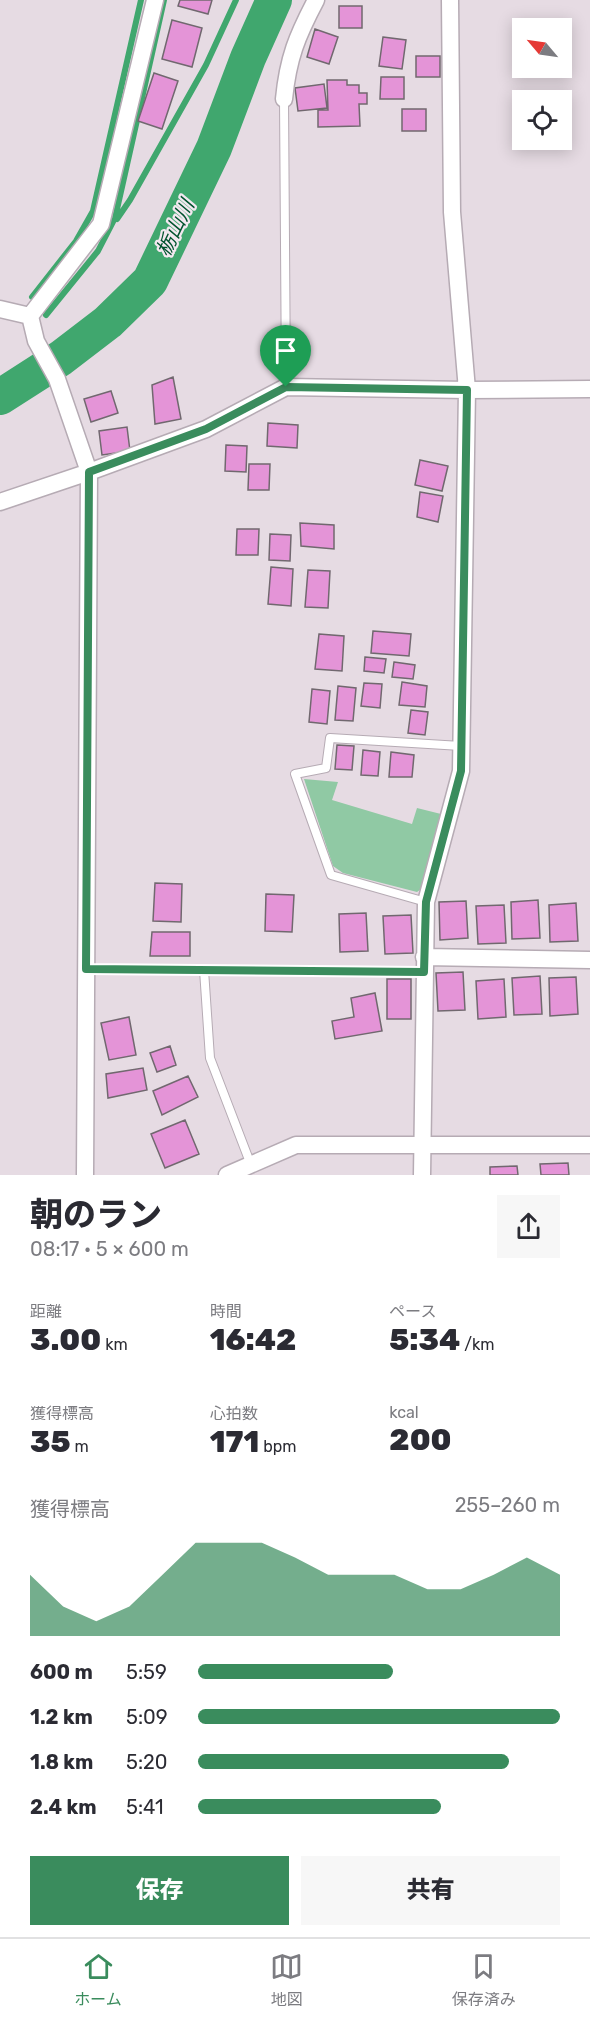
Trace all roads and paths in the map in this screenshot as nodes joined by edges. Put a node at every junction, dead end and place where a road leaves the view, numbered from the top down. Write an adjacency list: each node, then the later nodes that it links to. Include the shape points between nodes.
1 (154, 0): 6 (street, via 101,224)
2 (316, 0): 4 (street, via 298,35 288,66)
3 (450, 0): 9 (street, via 452,212)
4 (284, 99): 7 (lane)
5 (0, 309): 6 (street)
6 (30, 316): 10 (street, via 36,341 57,379)
7 (286, 387): 9 (street); 10 (street, via 206,429)
8 (590, 389): 9 (street)
9 (467, 390): 12 (street)
10 (89, 472): 11 (street); 16 (street)
11 (0, 502)
12 (461, 746): 13 (street, via 461,771); 13 (lane, via 330,738 326,768 296,774 331,875)
13 (426, 902): 15 (street)
14 (590, 960): 15 (street)
15 (424, 965): 17 (lane); 18 (street)
16 (86, 969): 17 (lane); 21 (street)
17 (204, 970): 20 (lane, via 210,1058)
18 (422, 1145): 19 (street); 20 (street, via 296,1145); 23 (street)
19 (590, 1145)
20 (251, 1165): 22 (street)
21 (85, 1175)
22 (228, 1175)
23 (422, 1175)

